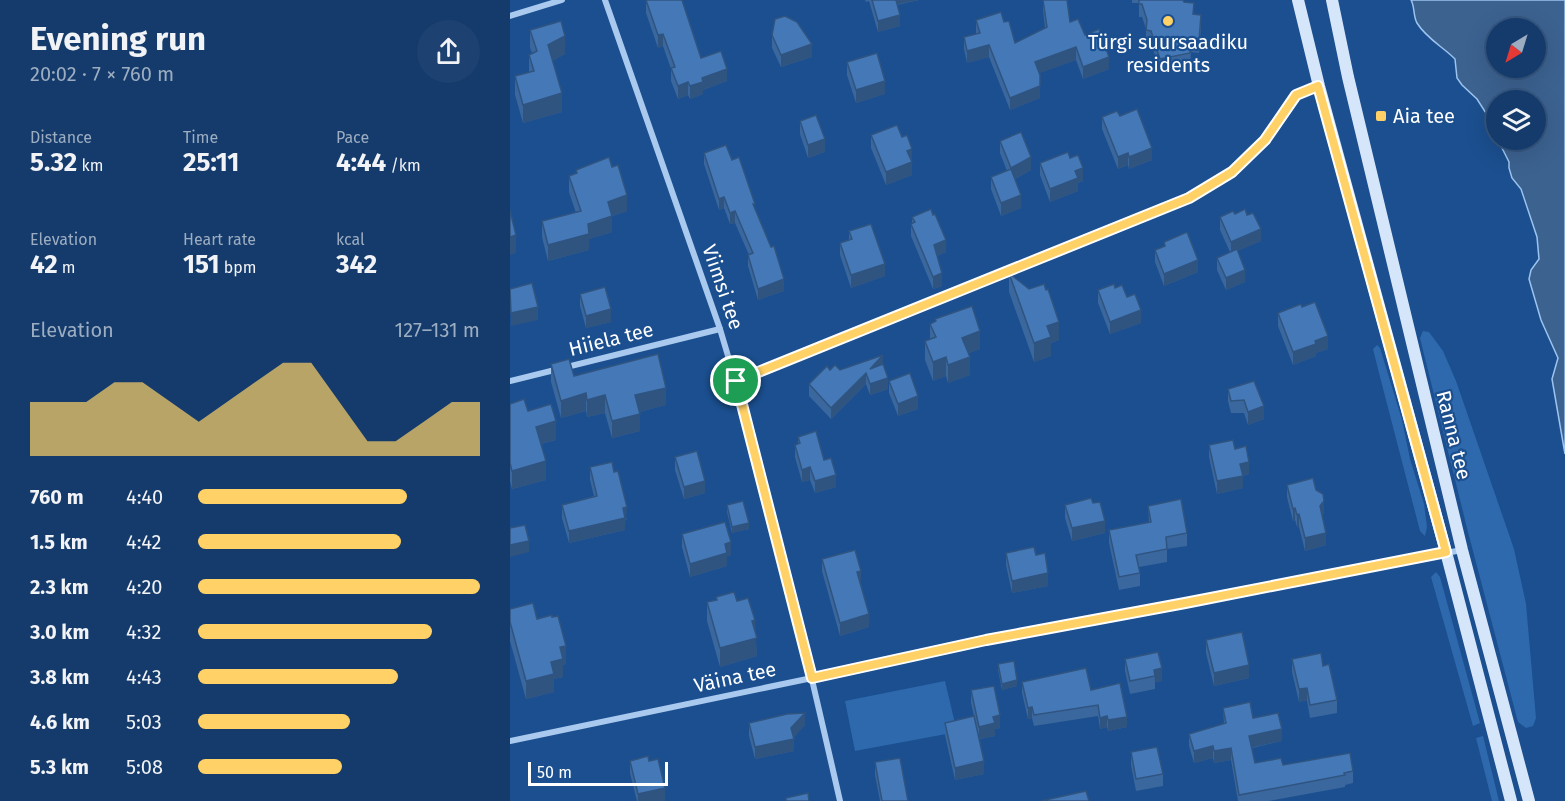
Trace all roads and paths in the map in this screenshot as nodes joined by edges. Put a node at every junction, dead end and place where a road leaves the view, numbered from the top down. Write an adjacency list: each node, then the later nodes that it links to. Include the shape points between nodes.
1 (562, 0): 5 (street)
2 (605, 0): 7 (street, Viimsi tee)
3 (1298, 0): 6 (main road, Ranna tee)
4 (1332, 0): 10 (main road, Ranna tee)
5 (510, 16)
6 (1318, 86): 9 (street, via 1296,95 1265,140 1232,172 1189,198); 11 (main road, Ranna tee)
7 (720, 329): 8 (street, Hiiela tee); 9 (street, Viimsi tee)
8 (510, 381)
9 (736, 381): 12 (street, Viimsi tee)
10 (1462, 549): 11 (street, Väina tee); 16 (main road, Ranna tee)
11 (1446, 552): 12 (street, Väina tee, via 986,640); 15 (main road, Ranna tee)
12 (812, 678): 13 (street, Väina tee); 14 (street, Viimsi tee)
13 (510, 741)
14 (840, 801)
15 (1511, 801)
16 (1529, 801)

